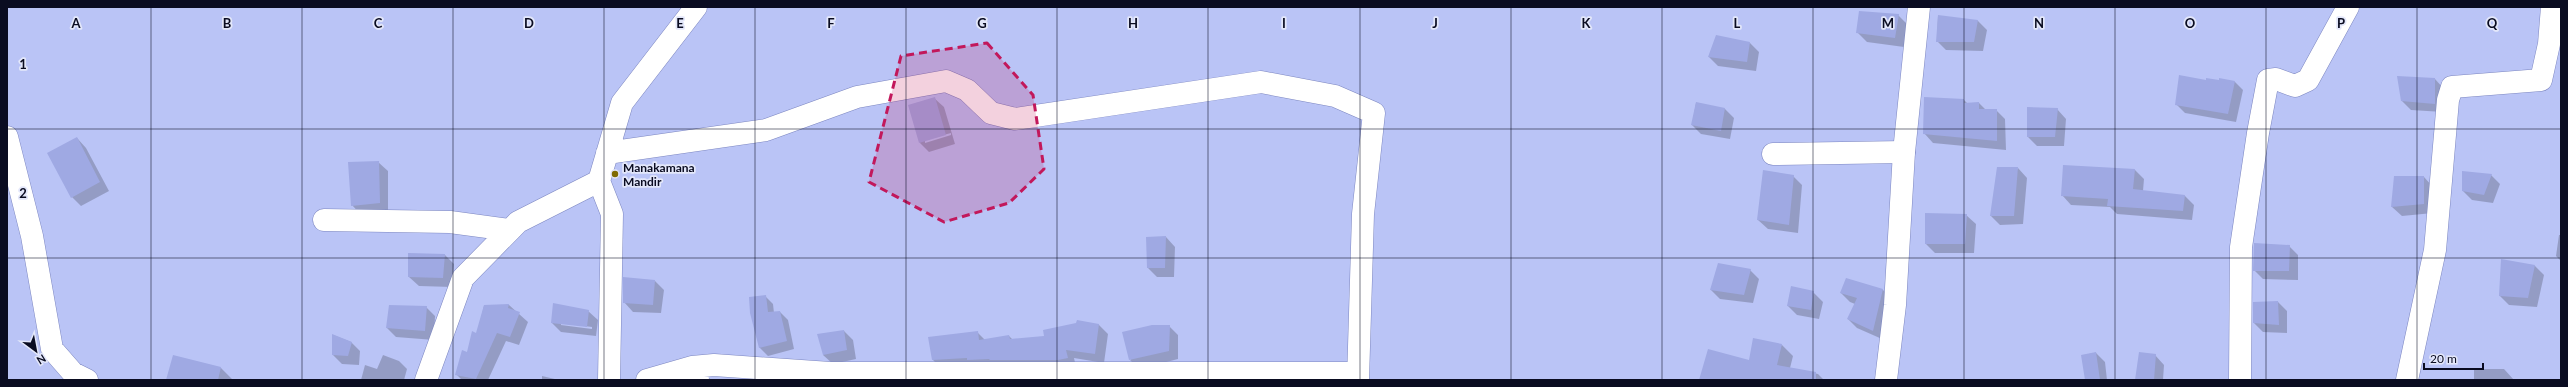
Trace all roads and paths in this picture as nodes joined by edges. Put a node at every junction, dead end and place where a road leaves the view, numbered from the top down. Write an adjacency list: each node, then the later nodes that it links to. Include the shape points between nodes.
1 (696, 7): 7 (street, via 622,103)
2 (1920, 7): 6 (street)
3 (2348, 7): 19 (street, via 2308,80 2295,86 2276,79 2268,80 2241,248)
4 (2552, 7): 20 (street, via 2549,44 2541,80 2452,87 2448,100 2435,250)
5 (7, 137): 14 (street, via 32,236 52,349 73,373)
6 (1904, 152): 8 (street); 18 (street, via 1895,305)
7 (607, 153): 9 (street); 13 (street, via 766,130 858,97 946,81 968,90 991,113 1015,119 1261,82 1335,96 1374,113 1363,214)
8 (1773, 154)
9 (599, 180): 11 (street, via 518,222); 16 (street, via 612,214)
10 (324, 220): 11 (street, via 450,222)
11 (510, 230): 15 (street, via 463,278)
12 (695, 374): 13 (street, via 714,365 830,372); 17 (street)
13 (1358, 377)
14 (87, 380)
15 (426, 380)
16 (609, 380)
17 (647, 380)
18 (1886, 380)
19 (2240, 380)
20 (2407, 380)

